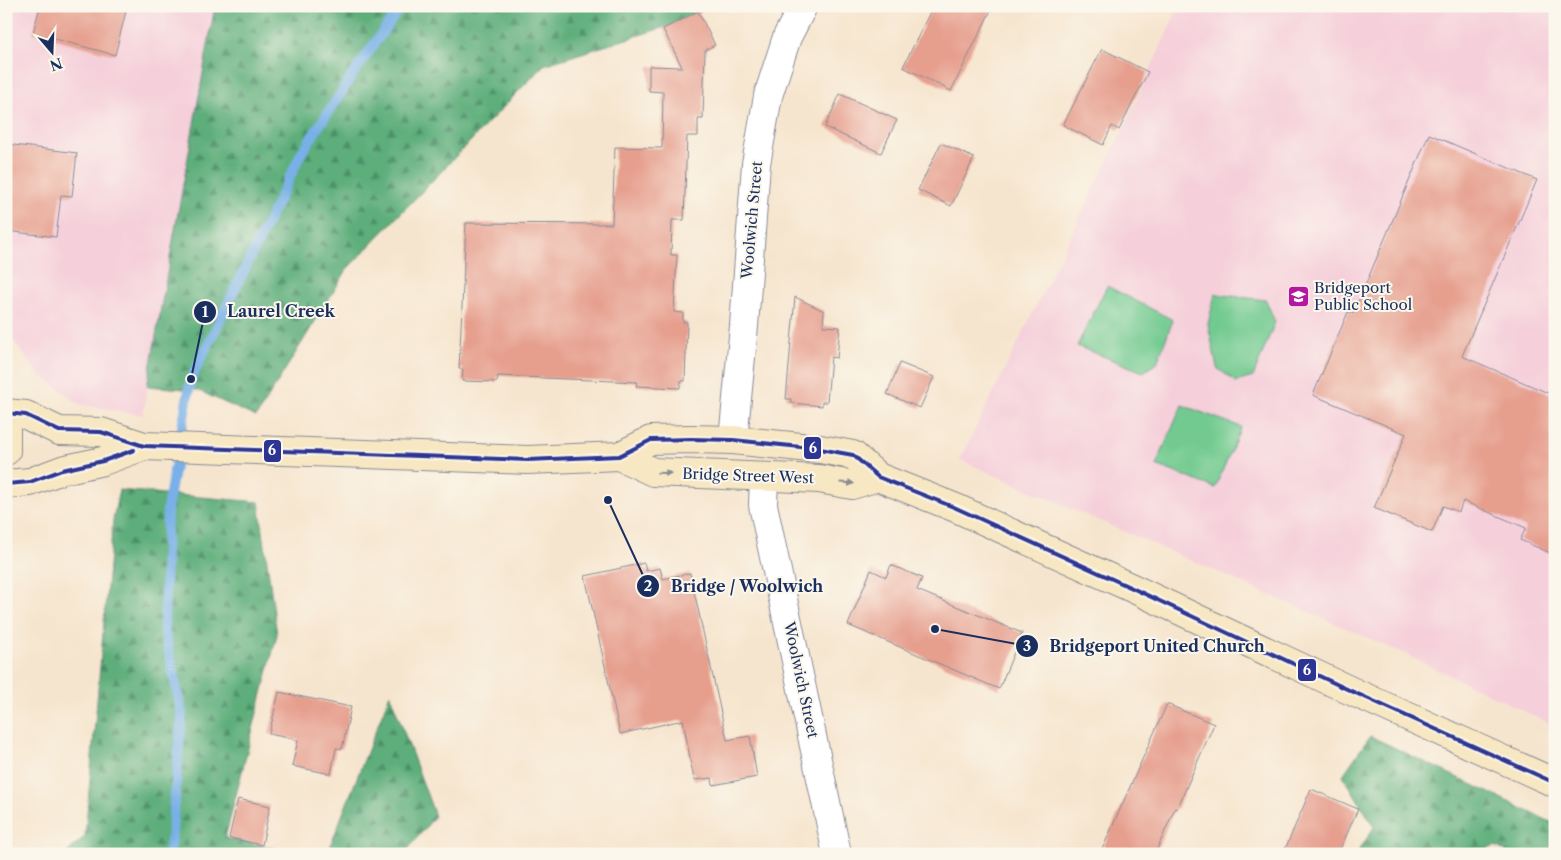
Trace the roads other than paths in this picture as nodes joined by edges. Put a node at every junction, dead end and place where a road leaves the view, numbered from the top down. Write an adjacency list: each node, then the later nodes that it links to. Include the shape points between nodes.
1 (803, 6): 4 (street, Woolwich Street, via 787,37 768,96 756,164)
2 (6, 413): 5 (main road, Bridge Street West, via 26,415 59,431 101,432)
3 (6, 426): 6 (main road)
4 (733, 440): 7 (main road, Bridge Street West, via 652,440); 9 (main road, Bridge Street West, via 853,455)
5 (144, 446): 7 (main road, Bridge Street West, via 528,460); 10 (main road, Bridge Street West, via 30,482)
6 (6, 452)
7 (620, 456): 8 (main road, Bridge Street West, one-way to 8, via 653,472)
8 (764, 477): 9 (main road, Bridge Street West, one-way to 9, via 819,478 852,485); 12 (street, Woolwich Street, via 763,505)
9 (878, 477): 11 (main road, Bridge Street West, via 956,508)
10 (6, 484)
11 (1555, 783)
12 (837, 854)

